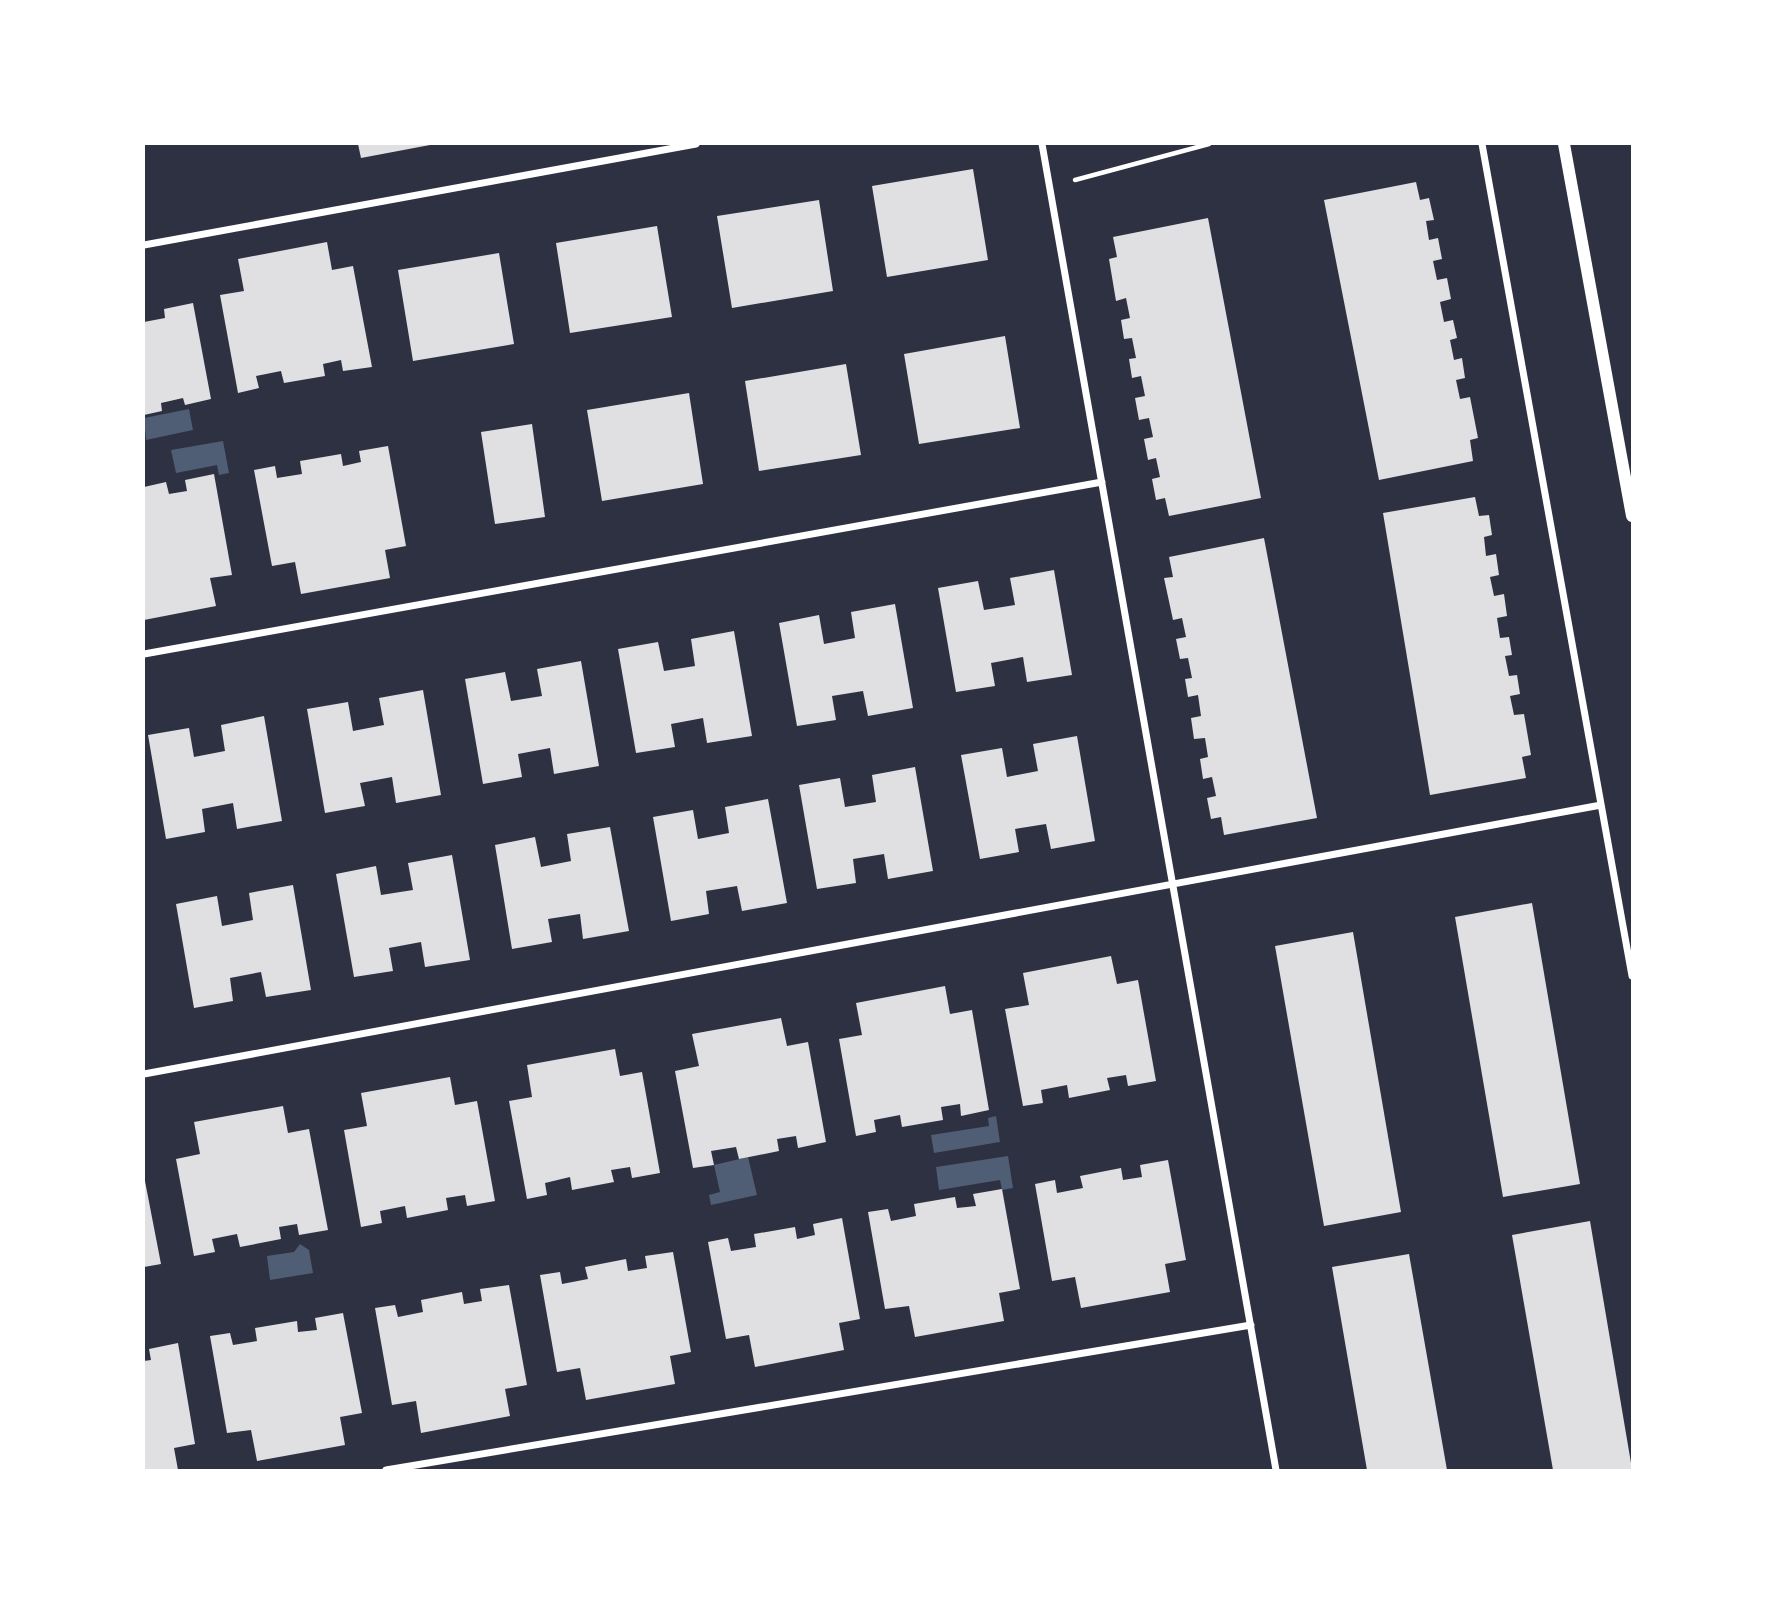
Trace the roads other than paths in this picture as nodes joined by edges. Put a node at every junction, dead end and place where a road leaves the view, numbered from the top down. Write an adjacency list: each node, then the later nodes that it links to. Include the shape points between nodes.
1 (696, 144): 5 (street)
2 (1042, 144): 6 (street)
3 (1482, 144): 9 (street)
4 (1564, 144): 7 (street)
5 (144, 245)
6 (1102, 482): 8 (street); 10 (street)
7 (1633, 516)
8 (144, 654)
9 (1601, 805): 10 (street); 11 (street)
10 (1173, 884): 12 (street); 13 (street)
11 (1633, 976)
12 (144, 1074)
13 (1251, 1325): 14 (street); 15 (street)
14 (386, 1471)
15 (1276, 1471)

